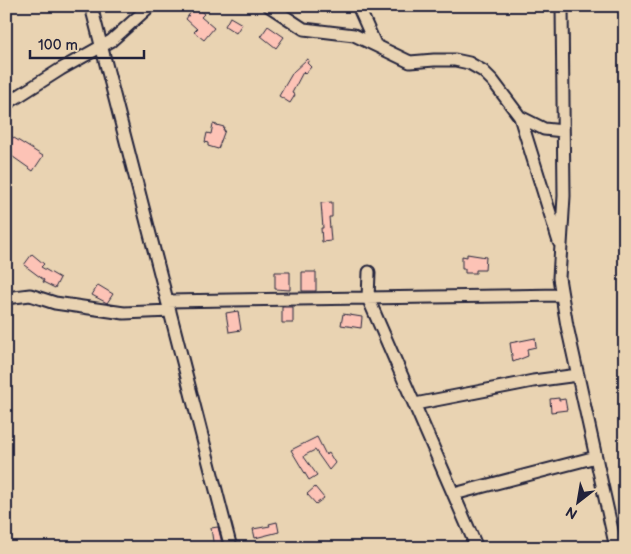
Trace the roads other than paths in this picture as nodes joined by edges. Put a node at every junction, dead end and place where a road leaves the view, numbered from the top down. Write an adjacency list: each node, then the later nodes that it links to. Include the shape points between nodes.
1 (91, 6): 7 (street)
2 (150, 6): 7 (street)
3 (269, 6): 6 (street, via 304,29 354,34)
4 (358, 6): 6 (street)
5 (562, 6): 10 (street)
6 (375, 44): 9 (street, via 410,62 456,60 469,63 493,81)
7 (102, 46): 8 (street); 16 (street)
8 (6, 104)
9 (520, 117): 10 (street, via 544,129); 11 (street)
10 (563, 131): 11 (street)
11 (561, 248): 13 (street)
12 (368, 272): 15 (street)
13 (561, 295): 15 (street); 17 (street)
14 (6, 298): 16 (street, via 30,295 55,303 124,313)
15 (368, 298): 16 (street); 18 (street)
16 (169, 306): 21 (street)
17 (578, 375): 18 (street); 19 (street)
18 (415, 404): 20 (street)
19 (596, 457): 20 (street); 23 (street)
20 (454, 494): 22 (street)
21 (231, 548)
22 (477, 548)
23 (616, 548)

